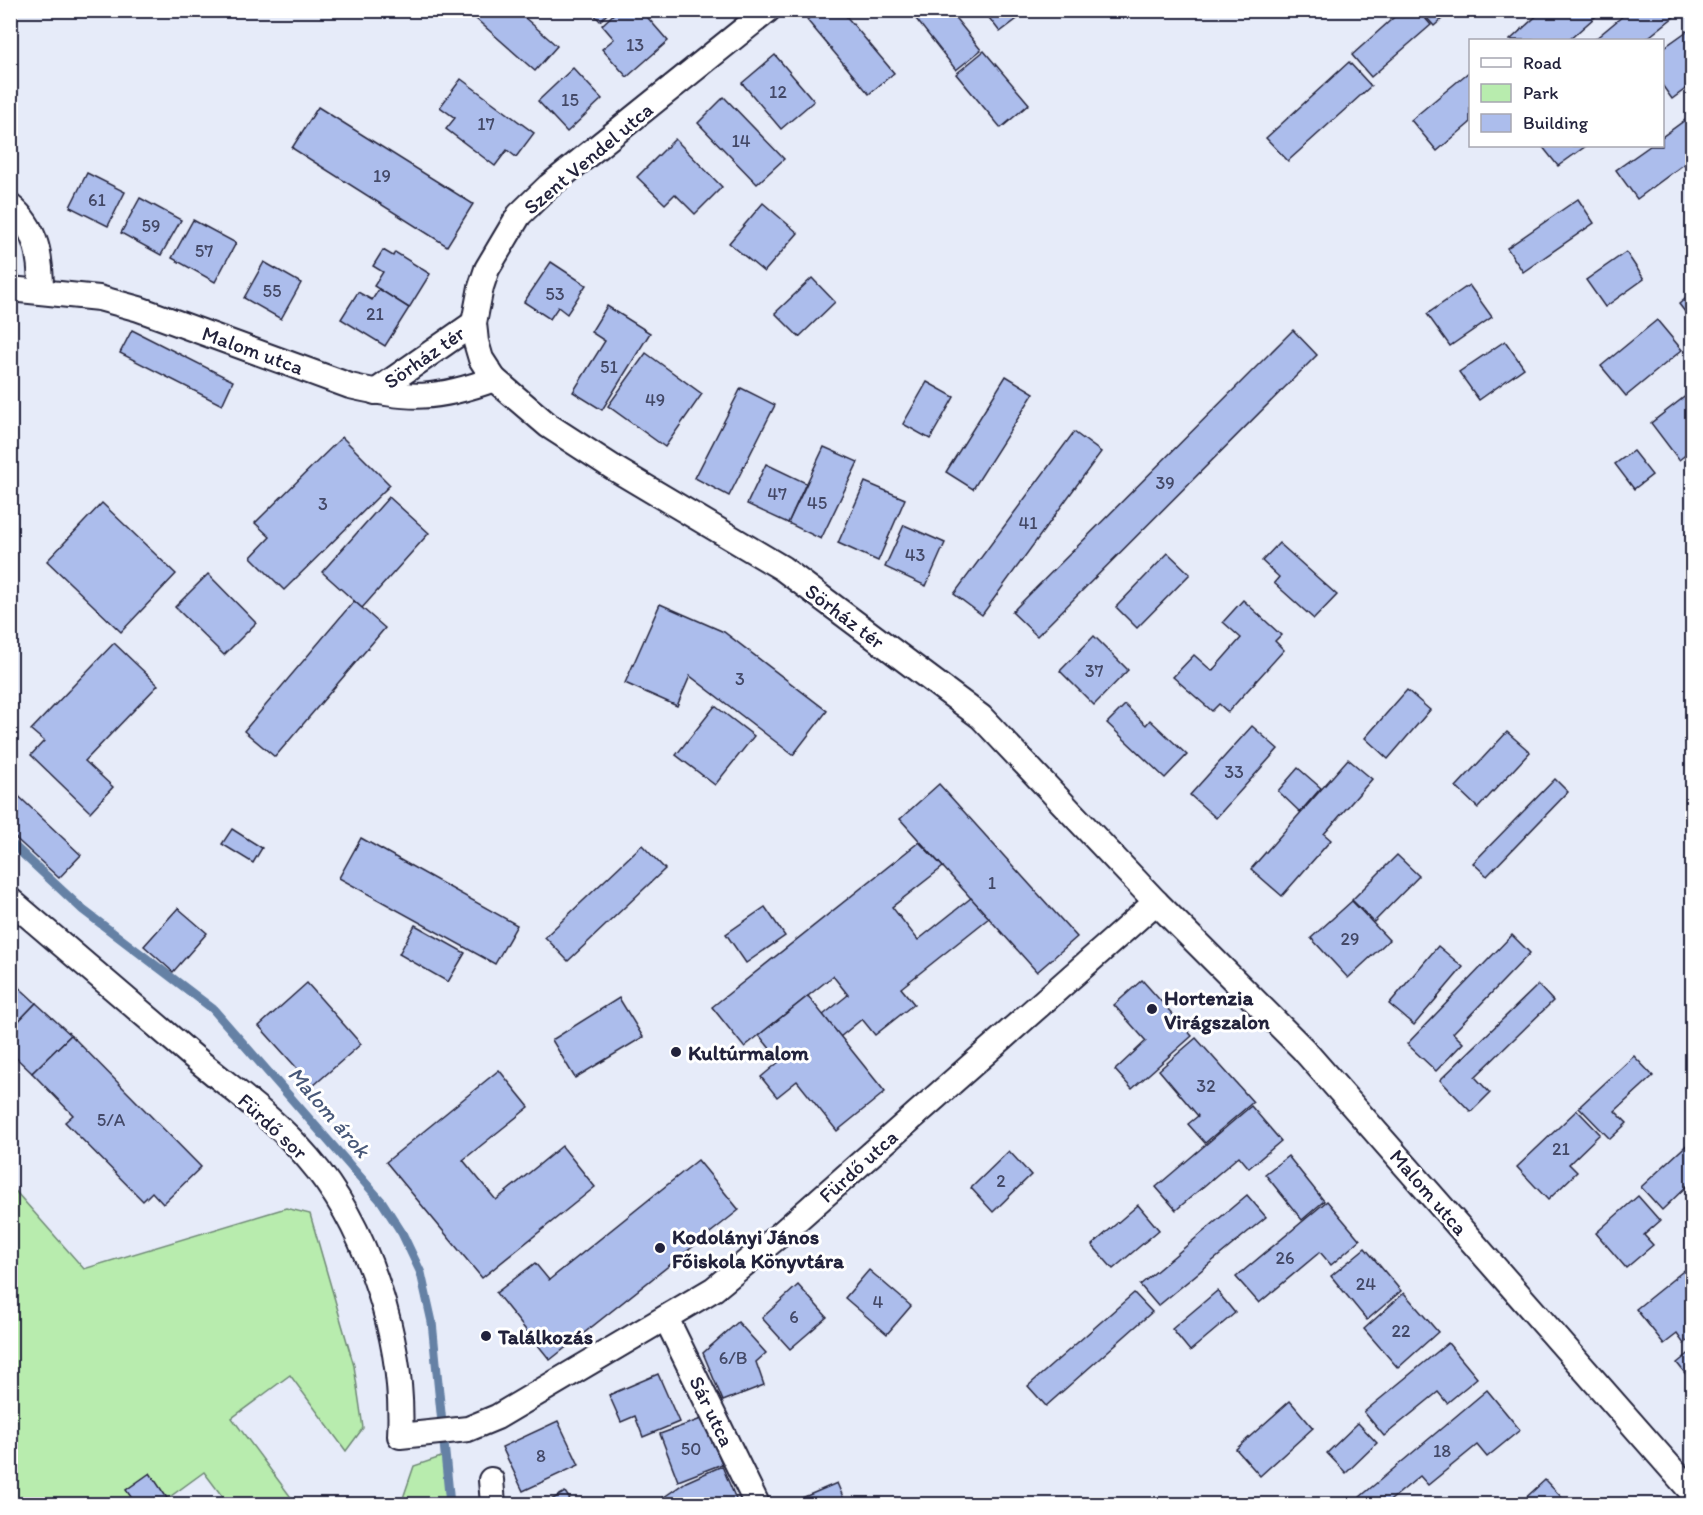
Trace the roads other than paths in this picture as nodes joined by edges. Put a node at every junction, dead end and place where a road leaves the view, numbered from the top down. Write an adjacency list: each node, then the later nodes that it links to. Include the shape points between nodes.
1 (768, 10): 5 (street, Szent Vendel utca, via 549,186 519,215 487,269)
2 (10, 206): 4 (street, via 22,215 39,250)
3 (10, 289): 4 (street, Malom utca)
4 (41, 291): 7 (street, Malom utca, via 99,298 139,309)
5 (474, 322): 6 (street, Szent Vendel utca, via 476,342); 7 (street, Sörház tér)
6 (494, 379): 7 (street, Malom utca, via 455,393 429,396); 9 (street, Sörház tér, via 549,426 782,568 981,717)
7 (375, 392)
8 (10, 900): 11 (street, Fürdő sor, via 207,1069 267,1115 309,1158 358,1235 377,1286 396,1371 402,1413)
9 (1156, 902): 10 (street, Fürdő utca, via 782,1233 714,1289); 12 (street, Malom utca, via 1303,1049)
10 (666, 1318): 11 (street, Fürdő utca, via 497,1418 468,1429); 15 (street, Sár utca)
11 (400, 1436)
12 (1688, 1476)
13 (491, 1480): 14 (street)
14 (494, 1504)
15 (757, 1504)

